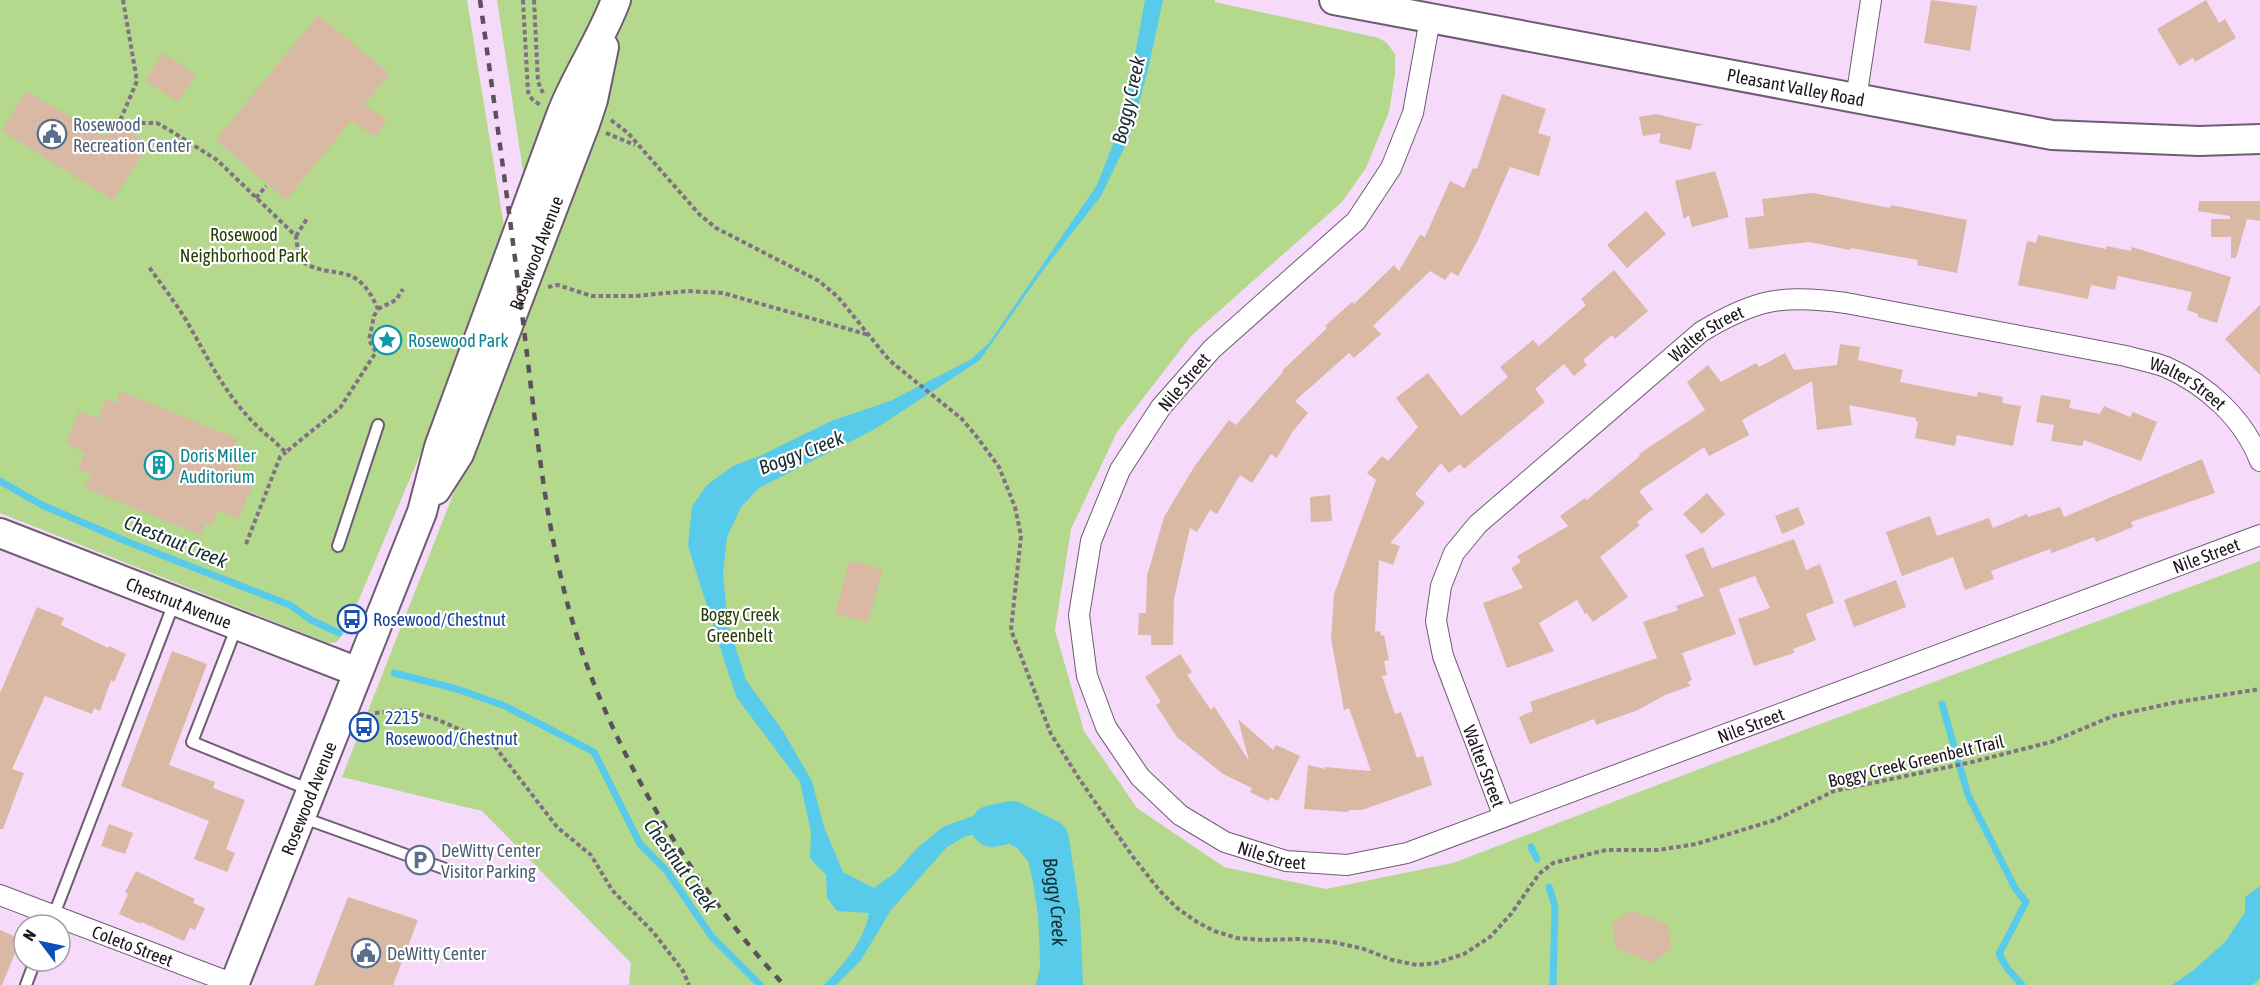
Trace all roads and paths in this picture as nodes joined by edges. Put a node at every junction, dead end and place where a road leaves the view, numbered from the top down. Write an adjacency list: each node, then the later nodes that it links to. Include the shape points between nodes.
1 (123, 0): 16 (path, via 137,81 119,123 157,123 217,160)
2 (523, 0): 10 (path, via 528,92)
3 (534, 0): 8 (path, via 538,82)
4 (1334, 0): 7 (street, Pleasant Valley Road)
5 (1871, 0): 9 (street)
6 (613, 9): 33 (street, Rosewood Avenue, via 585,124 459,454 422,512)
7 (1428, 10): 9 (street, Pleasant Valley Road); 38 (street, Nile Street, via 1413,113 1391,168 1356,221 1212,349 1161,408 1120,470 1091,541 1079,615 1087,676 1106,727 1140,777 1180,815 1224,843 1286,861 1347,865 1407,853)
8 (549, 97)
9 (1856, 99): 13 (street, Pleasant Valley Road, via 2052,135 2199,141)
10 (545, 108)
11 (607, 118): 14 (path, Boggy Creek Greenbelt Trail, via 622,127)
12 (597, 129): 14 (path, Boggy Creek Greenbelt Trail)
13 (2260, 139)
14 (638, 147): 23 (path, Boggy Creek Greenbelt Trail, via 716,228 819,281)
15 (266, 186): 16 (path)
16 (256, 198): 18 (path)
17 (308, 217): 18 (path)
18 (296, 236): 22 (path, via 299,260 316,269 345,273 358,280 370,290)
19 (148, 267): 25 (path, via 185,318 219,381 253,423)
20 (547, 288): 23 (path, via 558,285 592,296 723,293)
21 (403, 289): 22 (path, via 396,300)
22 (378, 309): 25 (path, via 369,340 376,352 355,386 340,408)
23 (870, 335): 34 (path, Boggy Creek Greenbelt Trail, via 903,373 962,419 999,467 1015,507 1021,536 1011,630 1051,734 1160,891 1177,908 1214,931 1246,939 1333,942 1392,960 1436,963 1464,954 1490,937 1539,874 1553,863 1606,850 1658,850 1696,844 1775,820 1834,791 2051,742 2113,716)
24 (378, 425): 30 (lane)
25 (286, 452): 29 (path, via 280,457)
26 (2260, 461): 38 (street, Walter Street, via 2255,447 2228,410 2200,384 2164,366 1809,298 1770,300 1730,314 1701,332 1478,524 1454,553 1441,586 1436,621 1443,656)
27 (0, 533): 31 (street, Chestnut Avenue)
28 (2260, 535): 38 (street, Nile Street)
29 (246, 544)
30 (338, 546)
31 (175, 601): 32 (street, Chestnut Avenue); 42 (lane)
32 (237, 626): 33 (street, Chestnut Avenue); 36 (lane, via 192,742)
33 (358, 672): 36 (street, Rosewood Avenue)
34 (2260, 689)
35 (375, 713): 45 (path, via 405,710 493,744 557,827 591,855 612,890 654,933)
36 (311, 790): 37 (street, Rosewood Avenue)
37 (300, 817): 39 (lane); 44 (street, Rosewood Avenue)
38 (1504, 817)
39 (452, 871)
40 (0, 895): 41 (street, Coleto Street)
41 (37, 913)
42 (55, 913)
43 (72, 927): 44 (street, Coleto Street)
44 (234, 984)
45 (689, 985)

